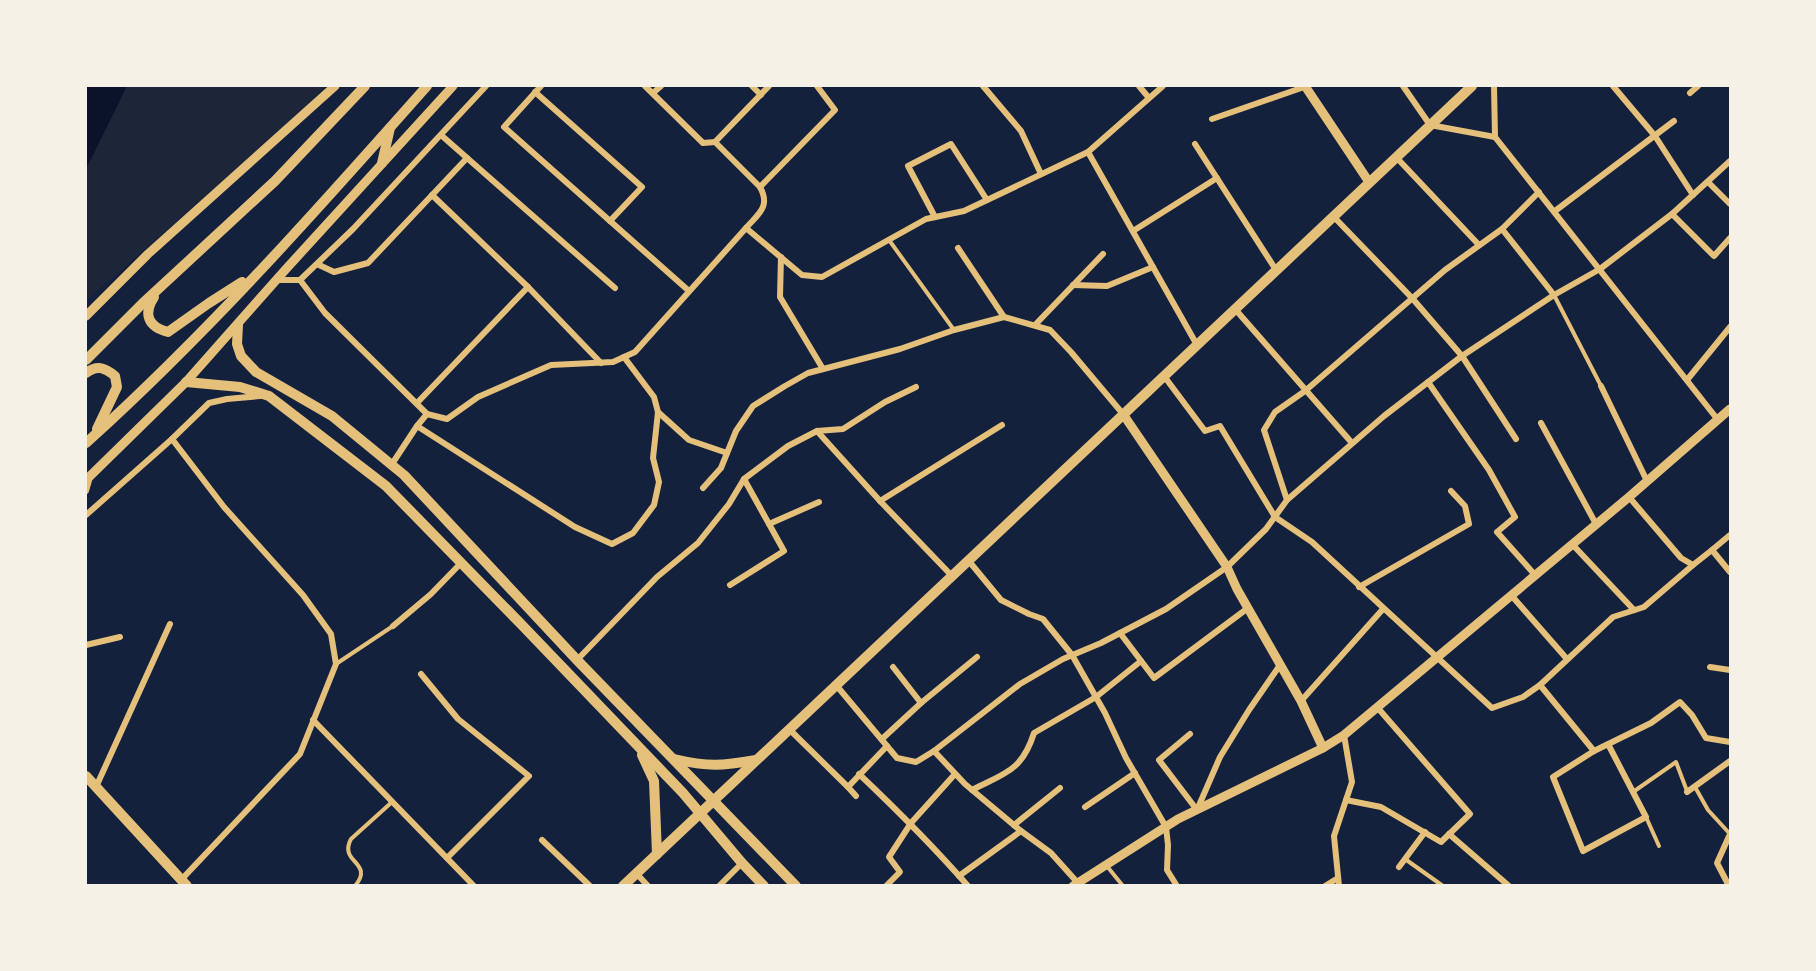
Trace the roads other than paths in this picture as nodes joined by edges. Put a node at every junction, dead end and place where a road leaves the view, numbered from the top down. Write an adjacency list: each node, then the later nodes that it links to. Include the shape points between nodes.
1 (335, 86): 79 (street, via 148,254)
2 (365, 86): 74 (main road, via 275,181)
3 (427, 86): 29 (main road)
4 (453, 86): 39 (street)
5 (486, 86): 30 (street)
6 (540, 86): 21 (street)
7 (645, 86): 22 (street)
8 (661, 86): 22 (street)
9 (752, 86): 24 (street)
10 (769, 86): 24 (street)
11 (817, 86): 44 (street, via 835,110)
12 (985, 86): 40 (street, via 1021,131)
13 (1139, 86): 25 (street)
14 (1163, 86): 25 (street)
15 (1307, 86): 26 (street); 43 (street)
16 (1403, 86): 28 (street)
17 (1472, 86): 28 (main road)
18 (1494, 86): 32 (street)
19 (1615, 86): 31 (street)
20 (1698, 86): 23 (street)
21 (535, 92): 54 (street, via 504,127); 54 (street, via 642,187)
22 (653, 93): 33 (street, via 703,142)
23 (1690, 93)
24 (760, 95): 33 (street)
25 (1149, 98): 35 (street)
26 (1212, 119)
27 (1674, 121): 31 (street)
28 (1430, 125): 32 (street); 36 (main road)
29 (390, 127): 39 (main road); 68 (main road)
30 (441, 135): 37 (street); 64 (street)
31 (1655, 135): 47 (street); 50 (street)
32 (1495, 136): 45 (street)
33 (715, 142): 44 (street)
34 (1195, 144): 41 (street)
35 (1088, 152): 40 (street); 57 (street)
36 (1396, 157): 43 (main road); 60 (street)
37 (467, 158): 46 (street); 73 (street)
38 (1731, 161): 42 (street)
39 (382, 163): 69 (street)
40 (1041, 174): 48 (street)
41 (1216, 178): 57 (street); 67 (street)
42 (1708, 182): 47 (street); 49 (street)
43 (1369, 183): 52 (main road)
44 (760, 187): 55 (street, via 765,205)
45 (1539, 192): 50 (street); 56 (street)
46 (432, 195): 64 (street, via 368,263 334,272); 72 (street)
47 (1693, 195): 51 (street)
48 (987, 200): 53 (street, via 964,211); 53 (street, via 951,144 908,166)
49 (1731, 204)
50 (1555, 211): 66 (street)
51 (1672, 214): 58 (street, via 1714,256); 66 (street)
52 (1333, 216): 67 (main road); 77 (street)
53 (935, 217): 59 (street)
54 (610, 221): 75 (street)
55 (746, 228): 63 (street); 75 (street)
56 (1502, 229): 60 (street); 76 (street)
57 (1132, 231): 65 (street)
58 (1731, 238)
59 (889, 240): 63 (street, via 822,277 802,275); 84 (lane)
60 (1479, 245): 77 (street)
61 (958, 248): 80 (street)
62 (1104, 254): 71 (street)
63 (781, 257): 90 (street, via 780,297)
64 (317, 264): 70 (street)
65 (1153, 267): 71 (street, via 1107,286); 85 (street)
66 (1600, 269): 76 (street); 93 (street)
67 (1276, 270): 78 (main road)
68 (258, 272): 74 (main road, via 168,332 155,327 147,311); 110 (main road)
69 (276, 280): 70 (street); 81 (street)
70 (300, 280): 100 (street, via 324,313)
71 (1073, 285): 82 (street)
72 (528, 287): 89 (street); 100 (street)
73 (615, 288)
74 (159, 289): 88 (main road)
75 (689, 291): 87 (street, via 635,352)
76 (1554, 295): 86 (street); 96 (lane)
77 (1412, 298): 86 (street); 98 (street)
78 (1235, 309): 85 (main road); 98 (street)
79 (86, 316)
80 (1004, 317): 82 (street); 84 (street)
81 (238, 325): 94 (street); 116 (main road, via 240,356 256,372 332,416)
82 (1035, 325): 104 (street, via 1050,330 1071,351)
83 (1731, 327): 93 (street)
84 (954, 330): 90 (street)
85 (1197, 345): 92 (main road)
86 (1462, 356): 95 (street); 112 (street)
87 (624, 357): 89 (street); 102 (street, via 654,397)
88 (86, 360)
89 (601, 363): 103 (street, via 551,365 478,397 447,419)
90 (823, 369): 115 (street, via 808,373 753,406)
91 (86, 373): 110 (main road, via 93,368 105,368 115,376 117,387)
92 (1164, 376): 104 (main road); 128 (street, via 1205,430 1220,426)
93 (1687, 380): 105 (street)
94 (186, 382): 99 (main road, via 240,387); 117 (street)
95 (1428, 382): 114 (street); 139 (street, via 1489,470 1515,517 1497,532)
96 (1601, 386): 119 (street)
97 (916, 387): 109 (street, via 843,429)
98 (1305, 391): 114 (street); 124 (street, via 1275,412 1264,430)
99 (268, 396): 111 (street, via 209,403); 135 (main road, via 386,486)
100 (417, 403): 103 (street)
101 (1731, 409): 105 (street)
102 (658, 412): 108 (street, via 653,458 659,482 654,505 633,533 612,543 575,526); 115 (street, via 689,440)
103 (428, 414): 108 (street)
104 (1123, 414): 134 (main road); 137 (street)
105 (1718, 420): 119 (street)
106 (1541, 423): 130 (street)
107 (1002, 425): 125 (street)
108 (417, 426): 116 (street)
109 (817, 431): 118 (street, via 788,446); 125 (street)
110 (95, 435): 113 (main road)
111 (172, 439): 127 (street); 160 (street, via 224,507 303,595 331,634)
112 (1516, 439)
113 (86, 443)
114 (1352, 443): 124 (street)
115 (727, 453): 120 (street, via 721,468)
116 (392, 464): 147 (main road)
117 (88, 478): 121 (street)
118 (744, 479): 129 (street); 158 (street, via 698,543 657,577)
119 (1647, 481): 123 (street)
120 (703, 488)
121 (86, 491)
122 (1451, 491): 142 (street, via 1465,506 1469,524)
123 (1629, 497): 130 (street); 136 (street, via 1681,558)
124 (1287, 500): 128 (street)
125 (880, 501): 140 (street)
126 (819, 502): 129 (street)
127 (86, 515)
128 (1275, 517): 137 (street); 142 (street, via 1311,542)
129 (769, 524): 141 (street, via 784,551)
130 (1596, 524): 132 (street)
131 (1731, 535): 133 (street)
132 (1572, 544): 139 (street); 146 (street)
133 (1712, 550): 136 (street); 138 (street)
134 (968, 560): 140 (main road); 154 (street, via 1001,600 1043,619)
135 (461, 563): 148 (main road); 150 (street)
136 (1693, 565): 146 (street, via 1644,607)
137 (1227, 567): 144 (street); 151 (street, via 1166,609)
138 (1731, 572)
139 (1535, 575): 143 (street)
140 (952, 576): 166 (main road)
141 (730, 585)
142 (1359, 587): 145 (street)
143 (1510, 595): 156 (street); 157 (street)
144 (1248, 608): 159 (street, via 1154,678); 161 (street)
145 (1383, 609): 156 (street); 169 (street)
146 (1634, 610): 157 (street, via 1613,617)
147 (532, 613): 148 (main road); 158 (main road)
148 (520, 623): 181 (main road)
149 (170, 624): 191 (street)
150 (393, 626): 160 (lane)
151 (1120, 633): 154 (street); 159 (street)
152 (120, 637): 153 (street)
153 (86, 645)
154 (1072, 655): 168 (street); 182 (street, via 1020,684)
155 (977, 657): 170 (street)
156 (1437, 657): 167 (street, via 1492,708 1523,697); 171 (street)
157 (1567, 659): 167 (street)
158 (577, 660): 184 (main road)
159 (1141, 661): 168 (street)
160 (336, 664): 172 (street)
161 (1280, 665): 169 (street); 203 (street, via 1220,757)
162 (893, 667): 170 (street)
163 (1710, 667): 164 (street)
164 (1731, 670)
165 (421, 674): 216 (street, via 458,718 529,776)
166 (836, 685): 173 (main road); 176 (street)
167 (1540, 685): 183 (street)
168 (1096, 698): 187 (street); 195 (street, via 1034,733 1016,767)
169 (1301, 701): 180 (street)
170 (921, 703): 176 (street)
171 (1377, 707): 175 (street); 211 (street, via 1470,814)
172 (314, 720): 201 (street); 224 (street, via 300,754)
173 (789, 729): 185 (main road); 192 (street)
174 (1190, 734): 203 (street, via 1159,760)
175 (1344, 735): 180 (street); 200 (street, via 1352,782)
176 (882, 739): 179 (street)
177 (1731, 742): 178 (street, via 1706,738 1680,702 1650,723)
178 (1608, 744): 183 (street); 196 (street)
179 (887, 746): 182 (street, via 897,758 916,762); 188 (street)
180 (1323, 748): 203 (street)
181 (640, 749): 204 (main road); 215 (main road, via 654,781)
182 (933, 751): 189 (street)
183 (1594, 751): 205 (street, via 1553,777 1583,851)
184 (672, 758): 185 (main road, via 700,766); 199 (main road)
185 (756, 760): 199 (main road)
186 (1731, 761): 193 (street)
187 (1135, 773): 202 (street); 208 (street)
188 (859, 774): 192 (street); 206 (street)
189 (956, 774): 195 (street); 206 (street)
190 (86, 776): 191 (main road)
191 (96, 787): 224 (main road)
192 (848, 787): 198 (street)
193 (1695, 787): 197 (street); 212 (lane, via 1708,810)
194 (1060, 788): 207 (street)
195 (972, 790): 207 (street)
196 (1633, 792): 197 (lane, via 1676,762); 205 (street)
197 (1687, 792)
198 (856, 796)
199 (714, 800): 204 (main road); 233 (main road)
200 (1346, 800): 210 (street, via 1381,807); 223 (street, via 1334,836)
201 (392, 802): 216 (street); 226 (lane, via 347,847 361,874)
202 (1085, 807)
203 (1197, 810): 208 (street)
204 (700, 813): 215 (main road); 218 (main road)
205 (1646, 817): 214 (lane)
206 (911, 823): 222 (street); 234 (street, via 890,857 900,872)
207 (1014, 825): 209 (street)
208 (1166, 827): 219 (street); 237 (street, via 1167,870)
209 (1021, 831): 222 (street); 225 (street, via 1052,853)
210 (1425, 832): 211 (street, via 1441,842); 217 (street)
211 (1449, 834): 241 (street)
212 (1730, 834): 242 (street, via 1717,863)
213 (542, 840): 228 (street)
214 (1659, 846)
215 (657, 854): 221 (main road)
216 (447, 858): 227 (street)
217 (1405, 860): 220 (street); 240 (lane)
218 (742, 863): 231 (street); 232 (main road)
219 (1105, 864): 225 (street); 236 (lane)
220 (1399, 867)
221 (636, 873): 229 (main road); 230 (street)
222 (959, 876): 235 (street)
223 (1338, 878): 238 (street); 239 (street)
224 (184, 883)
225 (1077, 884)
226 (355, 885)
227 (474, 885)
228 (590, 885)
229 (623, 885)
230 (648, 885)
231 (719, 885)
232 (764, 885)
233 (796, 885)
234 (886, 885)
235 (968, 885)
236 (1123, 885)
237 (1177, 885)
238 (1326, 885)
239 (1339, 885)
240 (1443, 885)
241 (1509, 885)
242 (1729, 885)

